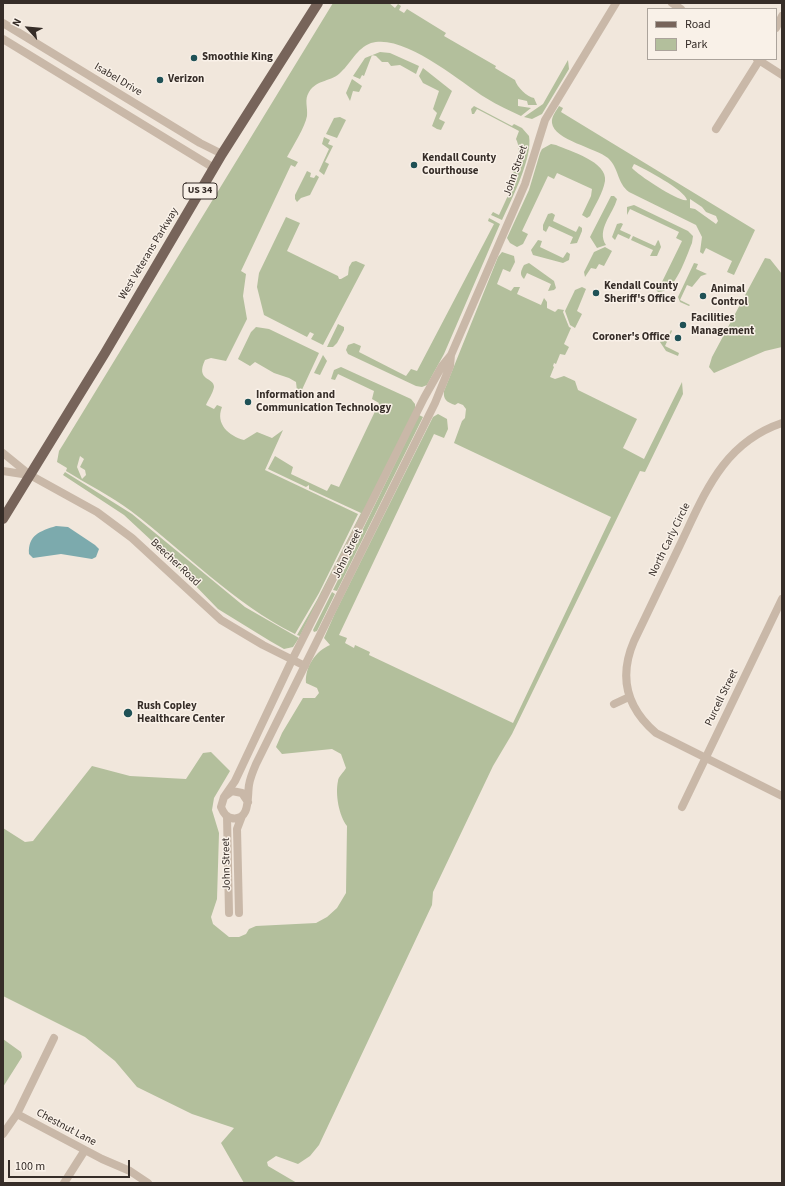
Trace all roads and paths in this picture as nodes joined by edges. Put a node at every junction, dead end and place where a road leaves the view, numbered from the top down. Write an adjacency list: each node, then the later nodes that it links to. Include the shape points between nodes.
1 (318, 3): 10 (main road, West Veterans Parkway / US 34)
2 (616, 3): 12 (street, John Street, via 545,120 525,184)
3 (782, 16): 5 (street)
4 (3, 23): 10 (street, Isabel Drive)
5 (777, 26)
6 (3, 39): 11 (street)
7 (759, 60): 8 (street); 9 (street)
8 (782, 75)
9 (716, 129)
10 (222, 154): 11 (main road, West Veterans Parkway / US 34)
11 (214, 168): 16 (main road, West Veterans Parkway / US 34)
12 (451, 355): 19 (street, John Street, via 424,398); 20 (street, John Street, via 450,366 435,403)
13 (782, 423): 21 (street, North Carly Circle, via 749,439 732,454 710,483 632,647 626,673)
14 (3, 453): 16 (street, Beecher Road)
15 (3, 471): 16 (street, Beecher Road)
16 (30, 475): 17 (main road, West Veterans Parkway / US 34); 19 (street, Beecher Road, via 97,512 132,538 221,620)
17 (3, 519)
18 (782, 599): 24 (street, Purcell Street)
19 (292, 660): 20 (street, Beecher Road); 23 (street, John Street)
20 (305, 666): 25 (street, John Street)
21 (629, 697): 22 (street); 24 (street, North Carly Circle, via 637,713 656,734)
22 (614, 704)
23 (248, 755): 25 (street); 27 (street, John Street)
24 (705, 758): 26 (street, North Carly Circle); 29 (street, Purcell Street)
25 (258, 760): 28 (street, John Street, via 249,783)
26 (782, 796)
27 (224, 797): 28 (street, via 232,791 239,792); 30 (street, via 221,807)
28 (248, 802): 31 (street, via 246,812)
29 (682, 807)
30 (227, 816): 31 (street); 32 (street, John Street)
31 (242, 816): 33 (street, John Street, via 237,830)
32 (229, 913)
33 (239, 913)
34 (54, 1038): 35 (street)
35 (17, 1114): 36 (street); 37 (street, Chestnut Lane)
36 (3, 1134)
37 (85, 1150): 38 (street); 39 (street, Chestnut Lane, via 130,1171)
38 (64, 1183)
39 (148, 1183)

